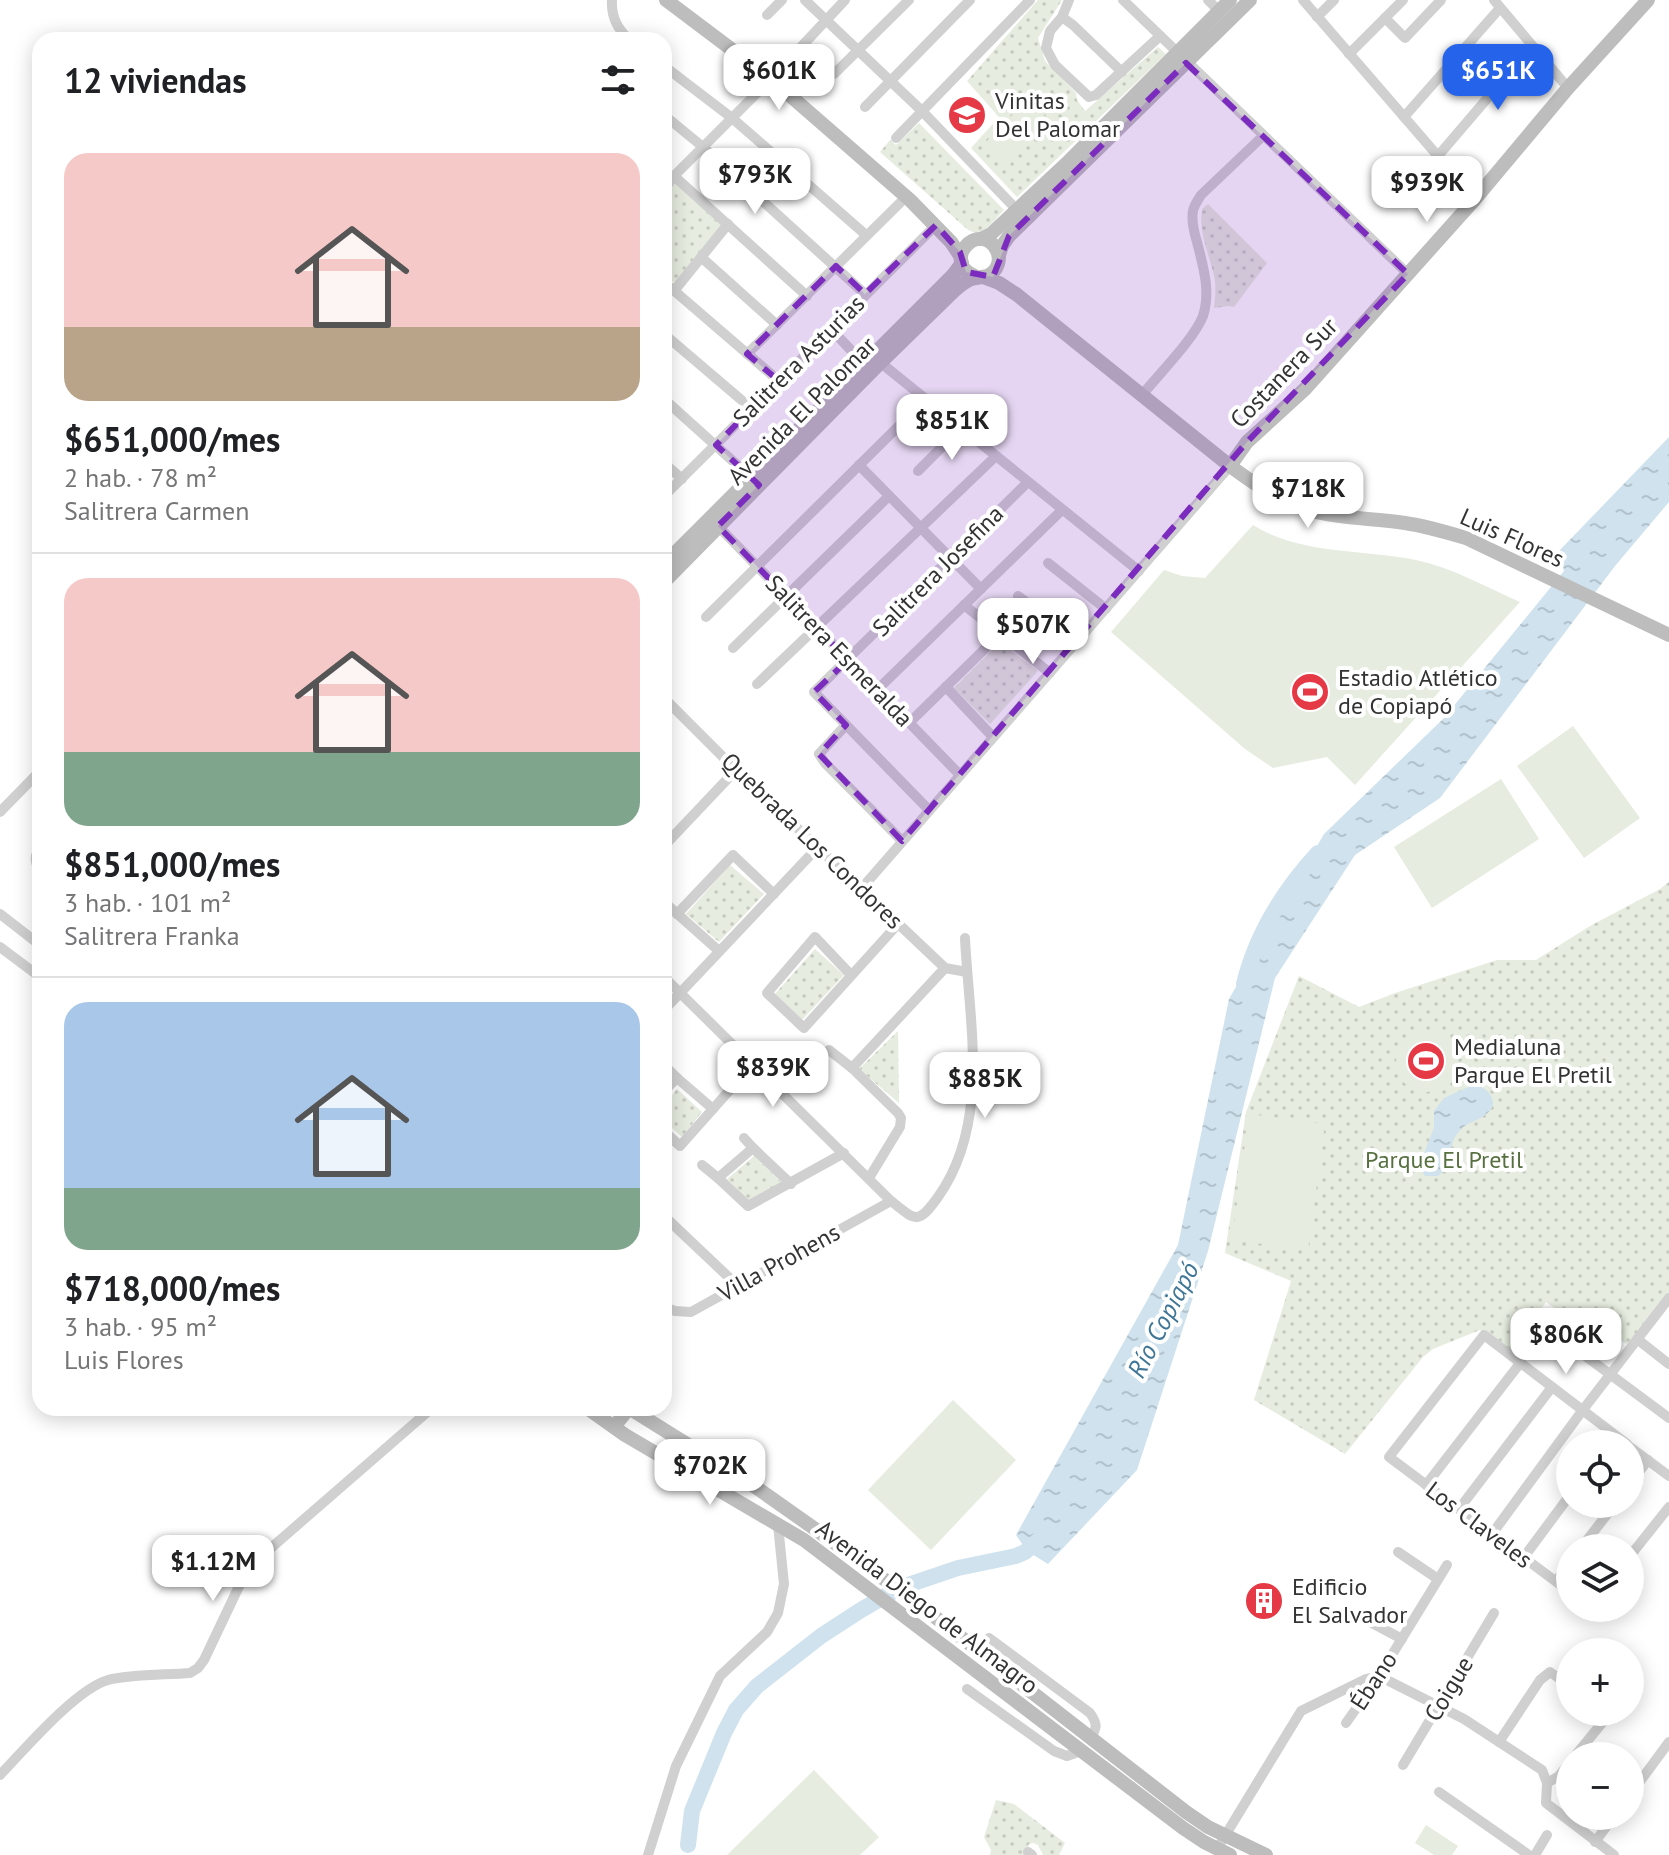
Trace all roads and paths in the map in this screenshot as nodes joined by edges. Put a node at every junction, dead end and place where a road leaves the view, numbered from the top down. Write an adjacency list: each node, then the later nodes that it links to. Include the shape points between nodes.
1 (612, 0): 26 (street)
2 (666, 0): 35 (street)
3 (782, 0): 21 (street)
4 (805, 0): 25 (street)
5 (845, 0): 25 (street)
6 (909, 0): 29 (street)
7 (970, 0): 36 (street)
8 (1030, 0): 39 (street)
9 (1069, 0): 22 (street)
10 (1123, 0): 27 (street)
11 (1208, 0): 20 (street)
12 (1230, 0): 20 (street)
13 (1250, 0): 31 (street)
14 (1303, 0): 23 (street)
15 (1334, 0): 23 (street)
16 (1403, 0): 24 (street)
17 (1441, 0): 24 (street, via 1405,38)
18 (1648, 0): 37 (street, Costanera Sur)
19 (1497, 4): 28 (street); 40 (street)
20 (1219, 11): 31 (street)
21 (767, 15)
22 (1062, 17): 33 (street); 33 (street, via 1050,31 1046,48 1055,65 1089,97)
23 (1317, 17): 30 (street)
24 (1385, 18): 30 (street)
25 (826, 20): 29 (street); 35 (street)
26 (621, 32)
27 (1160, 36): 31 (street); 33 (street)
28 (1532, 46): 37 (street); 46 (street)
29 (858, 50): 34 (street); 36 (street)
30 (1349, 54): 40 (street)
31 (1182, 58): 43 (street); 51 (street); 58 (street, via 1009,236)
32 (672, 72): 41 (street)
33 (1122, 72)
34 (834, 74)
35 (771, 79): 41 (street); 49 (street)
36 (892, 82): 38 (street); 39 (street)
37 (1568, 88): 50 (street, Costanera Sur)
38 (865, 107)
39 (922, 111): 44 (street); 51 (street)
40 (1404, 117): 46 (street)
41 (732, 118): 45 (street); 54 (street)
42 (672, 122): 45 (street)
43 (1263, 136): 60 (street); 72 (street, via 1195,205 1194,231 1206,278 1202,316)
44 (896, 138)
45 (703, 147): 47 (street); 59 (street)
46 (1438, 156): 50 (street)
47 (674, 176): 48 (street); 52 (street)
48 (672, 179)
49 (908, 199): 53 (street); 54 (street); 55 (street, via 957,234)
50 (1475, 199): 60 (street, Costanera Sur)
51 (1017, 210): 55 (street)
52 (728, 224): 56 (street); 65 (street)
53 (936, 225): 57 (street); 63 (street, Salitrera Asturias)
54 (866, 235): 59 (street)
55 (978, 240): 57 (street, via 964,247); 58 (street, via 993,245)
56 (701, 257): 62 (street); 66 (street)
57 (962, 260): 61 (street, via 966,272); 70 (street, Avenida El Palomar)
58 (998, 260): 61 (street, via 993,272); 64 (street, Luis Flores, via 1002,278)
59 (836, 266): 63 (street); 65 (street)
60 (1408, 274): 80 (street, Costanera Sur)
61 (980, 277): 64 (street, Luis Flores); 70 (street, Avenida El Palomar, via 960,286)
62 (674, 291): 69 (street)
63 (865, 294): 67 (street, Salitrera Asturias)
64 (1016, 294): 72 (street, Luis Flores)
65 (807, 296): 66 (street)
66 (777, 325): 69 (street)
67 (831, 329): 70 (street); 71 (street, Salitrera Asturias)
68 (672, 341): 75 (street)
69 (747, 354): 71 (street)
70 (872, 361): 73 (street); 84 (street, Avenida El Palomar)
71 (779, 381): 75 (street, Salitrera Asturias)
72 (1142, 395): 80 (street, Luis Flores)
73 (925, 400): 76 (street); 79 (street)
74 (672, 406): 77 (street)
75 (752, 409): 77 (street, Salitrera Asturias)
76 (961, 428): 78 (street); 82 (street)
77 (716, 445): 83 (street, Salitrera Asturias); 84 (street)
78 (996, 456): 85 (street); 90 (street)
79 (859, 465): 87 (street); 94 (street)
80 (1230, 466): 95 (street, Costanera Sur); 105 (street, Luis Flores, via 1290,504 1311,511 1407,523 1466,538)
81 (672, 470): 83 (street)
82 (918, 471)
83 (682, 479): 86 (street, Salitrera Asturias)
84 (755, 481): 89 (street, Avenida El Palomar); 91 (street, Avenida El Palomar)
85 (1028, 482): 88 (street); 92 (street, Salitrera Josefina)
86 (672, 488)
87 (889, 496): 90 (street); 98 (street)
88 (1062, 510): 95 (street); 97 (street)
89 (718, 526): 94 (street, Salitrera Esmeralda); 96 (street, Avenida El Palomar)
90 (921, 529): 92 (street); 103 (street)
91 (672, 556)
92 (951, 558): 97 (street); 108 (street, Salitrera Josefina)
93 (1048, 563): 101 (street)
94 (757, 566): 98 (street, Salitrera Esmeralda); 102 (street)
95 (1139, 571): 101 (street, Costanera Sur)
96 (672, 574)
97 (981, 589): 100 (street)
98 (787, 596): 103 (street, Salitrera Esmeralda); 107 (street)
99 (1018, 596): 106 (street)
100 (964, 605): 104 (street); 112 (street)
101 (1106, 609): 106 (street, Costanera Sur)
102 (706, 617)
103 (817, 627): 108 (street, Salitrera Esmeralda); 110 (street)
104 (1000, 634): 109 (street); 111 (street)
105 (1669, 635)
106 (1078, 641): 109 (street, Costanera Sur)
107 (733, 648)
108 (848, 660): 112 (street, Salitrera Esmeralda); 115 (street, Salitrera Josefina, via 814,692)
109 (1050, 673): 116 (street, Costanera Sur)
110 (757, 684)
111 (946, 687): 114 (street); 116 (street)
112 (877, 690): 114 (street, Salitrera Esmeralda)
113 (672, 706): 117 (street, Quebrada Los Condores)
114 (909, 723): 118 (street, Salitrera Esmeralda)
115 (846, 725): 120 (street); 123 (street, via 819,754)
116 (993, 737): 118 (street, Costanera Sur)
117 (736, 770): 122 (street); 124 (street, Quebrada Los Condores)
118 (960, 775): 120 (street, Costanera Sur)
119 (32, 779): 121 (street)
120 (929, 810): 123 (street, Costanera Sur)
121 (0, 812)
122 (672, 838)
123 (902, 841): 125 (street, Costanera Sur)
124 (818, 847): 125 (street, Quebrada Los Condores); 126 (street)
125 (861, 889): 130 (street, Quebrada Los Condores)
126 (774, 894): 129 (street, via 733,855); 134 (street)
127 (672, 909): 129 (street)
128 (0, 914): 132 (street)
129 (677, 914): 134 (street)
130 (898, 924): 135 (street, Quebrada Los Condores); 138 (street)
131 (965, 938): 137 (street)
132 (32, 939)
133 (0, 947): 136 (street)
134 (719, 951): 140 (street)
135 (945, 968): 137 (street); 144 (street)
136 (32, 971)
137 (967, 972): 157 (street, via 974,1056 961,1155 926,1213 911,1217)
138 (851, 975): 138 (street, via 804,1028 767,993 815,937)
139 (672, 985): 140 (street)
140 (680, 993): 141 (street); 143 (street)
141 (672, 1002)
142 (829, 1050): 144 (street)
143 (752, 1065): 148 (street); 152 (street)
144 (852, 1068): 155 (street, via 901,1118)
145 (672, 1073): 146 (street)
146 (677, 1078): 147 (street); 148 (street)
147 (672, 1083)
148 (713, 1109): 149 (street, via 680,1146)
149 (672, 1138)
150 (744, 1138): 151 (street)
151 (753, 1148): 154 (street); 156 (street)
152 (844, 1153): 155 (street); 156 (street)
153 (702, 1165): 154 (street)
154 (718, 1178): 156 (street, via 748,1206)
155 (869, 1178): 157 (street)
156 (791, 1184)
157 (891, 1201): 159 (street, Villa Prohens)
158 (672, 1224): 159 (street)
159 (738, 1286): 163 (street, Villa Prohens, via 691,1312)
160 (672, 1305): 163 (street)
161 (1667, 1305): 165 (street)
162 (672, 1309): 163 (street)
163 (678, 1311)
164 (1549, 1329): 168 (street)
165 (1637, 1339): 167 (street); 168 (street)
166 (1521, 1362): 169 (street); 182 (street); 182 (street, Los Claveles, via 1484,1335 1389,1457)
167 (1669, 1364)
168 (1611, 1373): 170 (street); 175 (street)
169 (1552, 1387): 170 (street); 184 (street)
170 (1582, 1411): 177 (street); 188 (street)
171 (423, 1416): 212 (street, via 256,1561 198,1668 95,1686 47,1725)
172 (598, 1416): 176 (street, Avenida Diego de Almagro)
173 (623, 1416): 176 (street)
174 (642, 1416): 206 (street, Avenida Diego de Almagro, via 754,1486 870,1569)
175 (1669, 1418)
176 (614, 1427): 187 (street, Avenida Diego de Almagro)
177 (1602, 1430)
178 (1644, 1457): 179 (street)
179 (1648, 1460): 180 (street); 181 (street)
180 (1644, 1465)
181 (1669, 1476)
182 (1426, 1485): 184 (street, Los Claveles)
183 (1669, 1507): 190 (street)
184 (1459, 1509): 188 (street, Los Claveles)
185 (1556, 1514): 192 (street)
186 (1604, 1518): 189 (street)
187 (778, 1525): 210 (street, Avenida Diego de Almagro); 221 (street, via 784,1584 778,1613 767,1632 720,1676 676,1766)
188 (1492, 1534): 192 (street, Los Claveles)
189 (1592, 1534)
190 (1644, 1538)
191 (1398, 1552): 194 (street)
192 (1524, 1557): 195 (street, Los Claveles)
193 (1447, 1565): 194 (street, Ébano)
194 (1438, 1579): 199 (street, Ébano)
195 (1556, 1581)
196 (1494, 1613): 203 (street, Coigue)
197 (1359, 1616): 199 (street, Ébano)
198 (989, 1638): 206 (street, via 1090,1713 1096,1730)
199 (1402, 1639): 200 (street, Ébano)
200 (1379, 1676): 203 (street); 204 (street, Ébano); 220 (street, via 1301,1711)
201 (1556, 1676): 207 (street, via 1550,1672 1540,1680)
202 (967, 1689): 210 (street, via 1054,1751 1067,1756)
203 (1438, 1707): 207 (street); 211 (street, Coigue)
204 (1346, 1723)
205 (1600, 1726): 208 (street)
206 (1090, 1738): 210 (street); 220 (street, Avenida Diego de Almagro)
207 (1499, 1742): 215 (street, via 1542,1770)
208 (1586, 1742)
209 (1669, 1742): 213 (street)
210 (1081, 1751): 220 (street, Avenida Diego de Almagro, via 1183,1828)
211 (1403, 1765)
212 (0, 1775)
213 (1644, 1776)
214 (1556, 1778): 215 (street)
215 (1547, 1783): 219 (street, via 1546,1803)
216 (1439, 1792): 223 (street)
217 (1604, 1830): 219 (street)
218 (1547, 1835): 223 (street)
219 (1595, 1842): 224 (street)
220 (1224, 1847): 222 (street, Avenida Diego de Almagro)
221 (648, 1855)
222 (1266, 1855)
223 (1532, 1855)
224 (1614, 1855)

